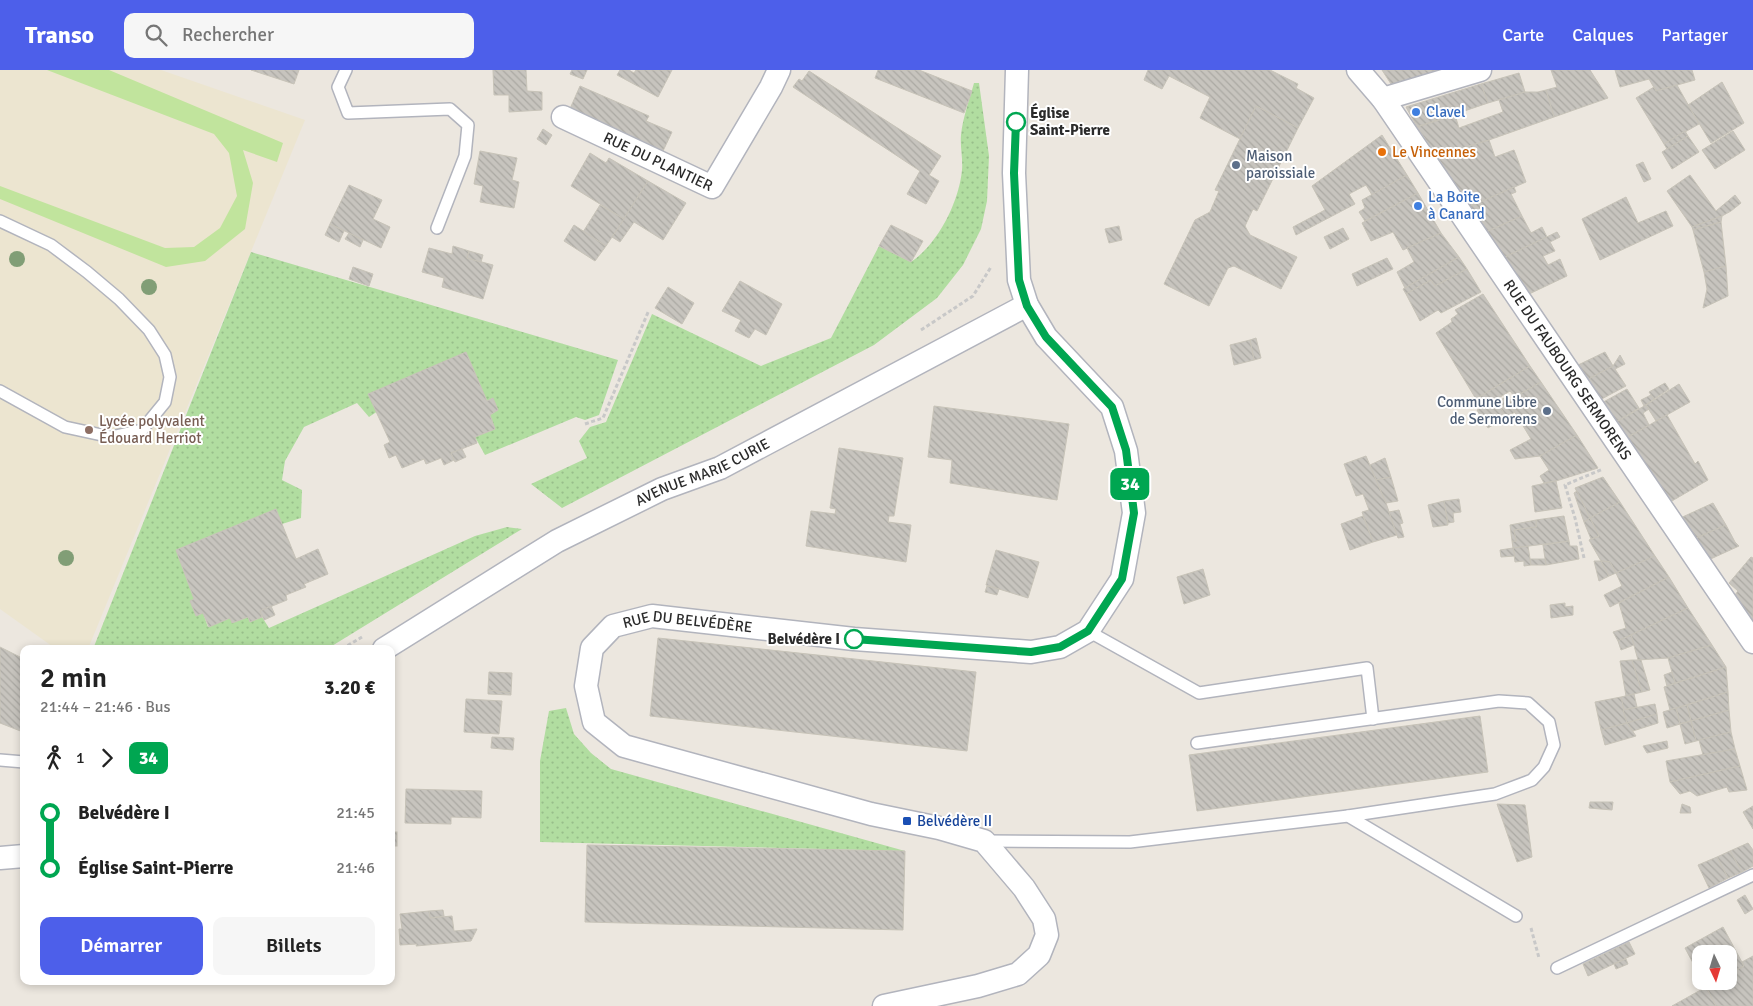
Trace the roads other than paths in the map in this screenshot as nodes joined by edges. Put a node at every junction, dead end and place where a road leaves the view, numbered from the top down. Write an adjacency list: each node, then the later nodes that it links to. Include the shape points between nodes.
1 (346, 70): 9 (lane, via 338,87 348,113 450,109 468,125 465,156)
2 (779, 70): 7 (street, RUE DU PLANTIER, via 712,187)
3 (1017, 70): 10 (street, RUE DU BELVÉDÈRE, via 1014,181 1019,280)
4 (1358, 70): 6 (street, RUE DU FAUBOURG SERMORENS)
5 (1480, 70): 6 (street)
6 (1383, 99): 13 (street, RUE DU FAUBOURG SERMORENS)
7 (563, 116)
8 (0, 221): 11 (lane, via 51,245 119,299 149,330 165,355 170,377 165,402 142,430 111,437 66,427)
9 (437, 228)
10 (1027, 306): 12 (street, RUE DU BELVÉDÈRE, via 1046,337 1112,407 1126,450 1134,513 1122,579); 14 (street, AVENUE MARIE CURIE, via 720,468 662,489 557,541)
11 (0, 391)
12 (1088, 631): 15 (lane, via 1199,693 1367,668); 20 (street, RUE DU BELVÉDÈRE, via 1060,647 1031,652 854,639 652,616 613,626 592,648 586,686 594,722 624,746 871,814)
13 (1753, 642)
14 (390, 645)
15 (1372, 719): 16 (lane); 19 (lane, via 1499,701 1528,703 1549,722 1554,745 1544,767 1532,780 1495,794)
16 (1197, 743)
17 (0, 760): 18 (lane)
18 (20, 762)
19 (1348, 816): 20 (lane, via 1130,842); 24 (lane)
20 (984, 841): 26 (street, via 1024,888 1044,919 1047,935 1040,955 1018,974)
21 (20, 856): 22 (street)
22 (0, 858)
23 (1753, 875): 25 (lane)
24 (1516, 916)
25 (1557, 968)
26 (884, 1006)

